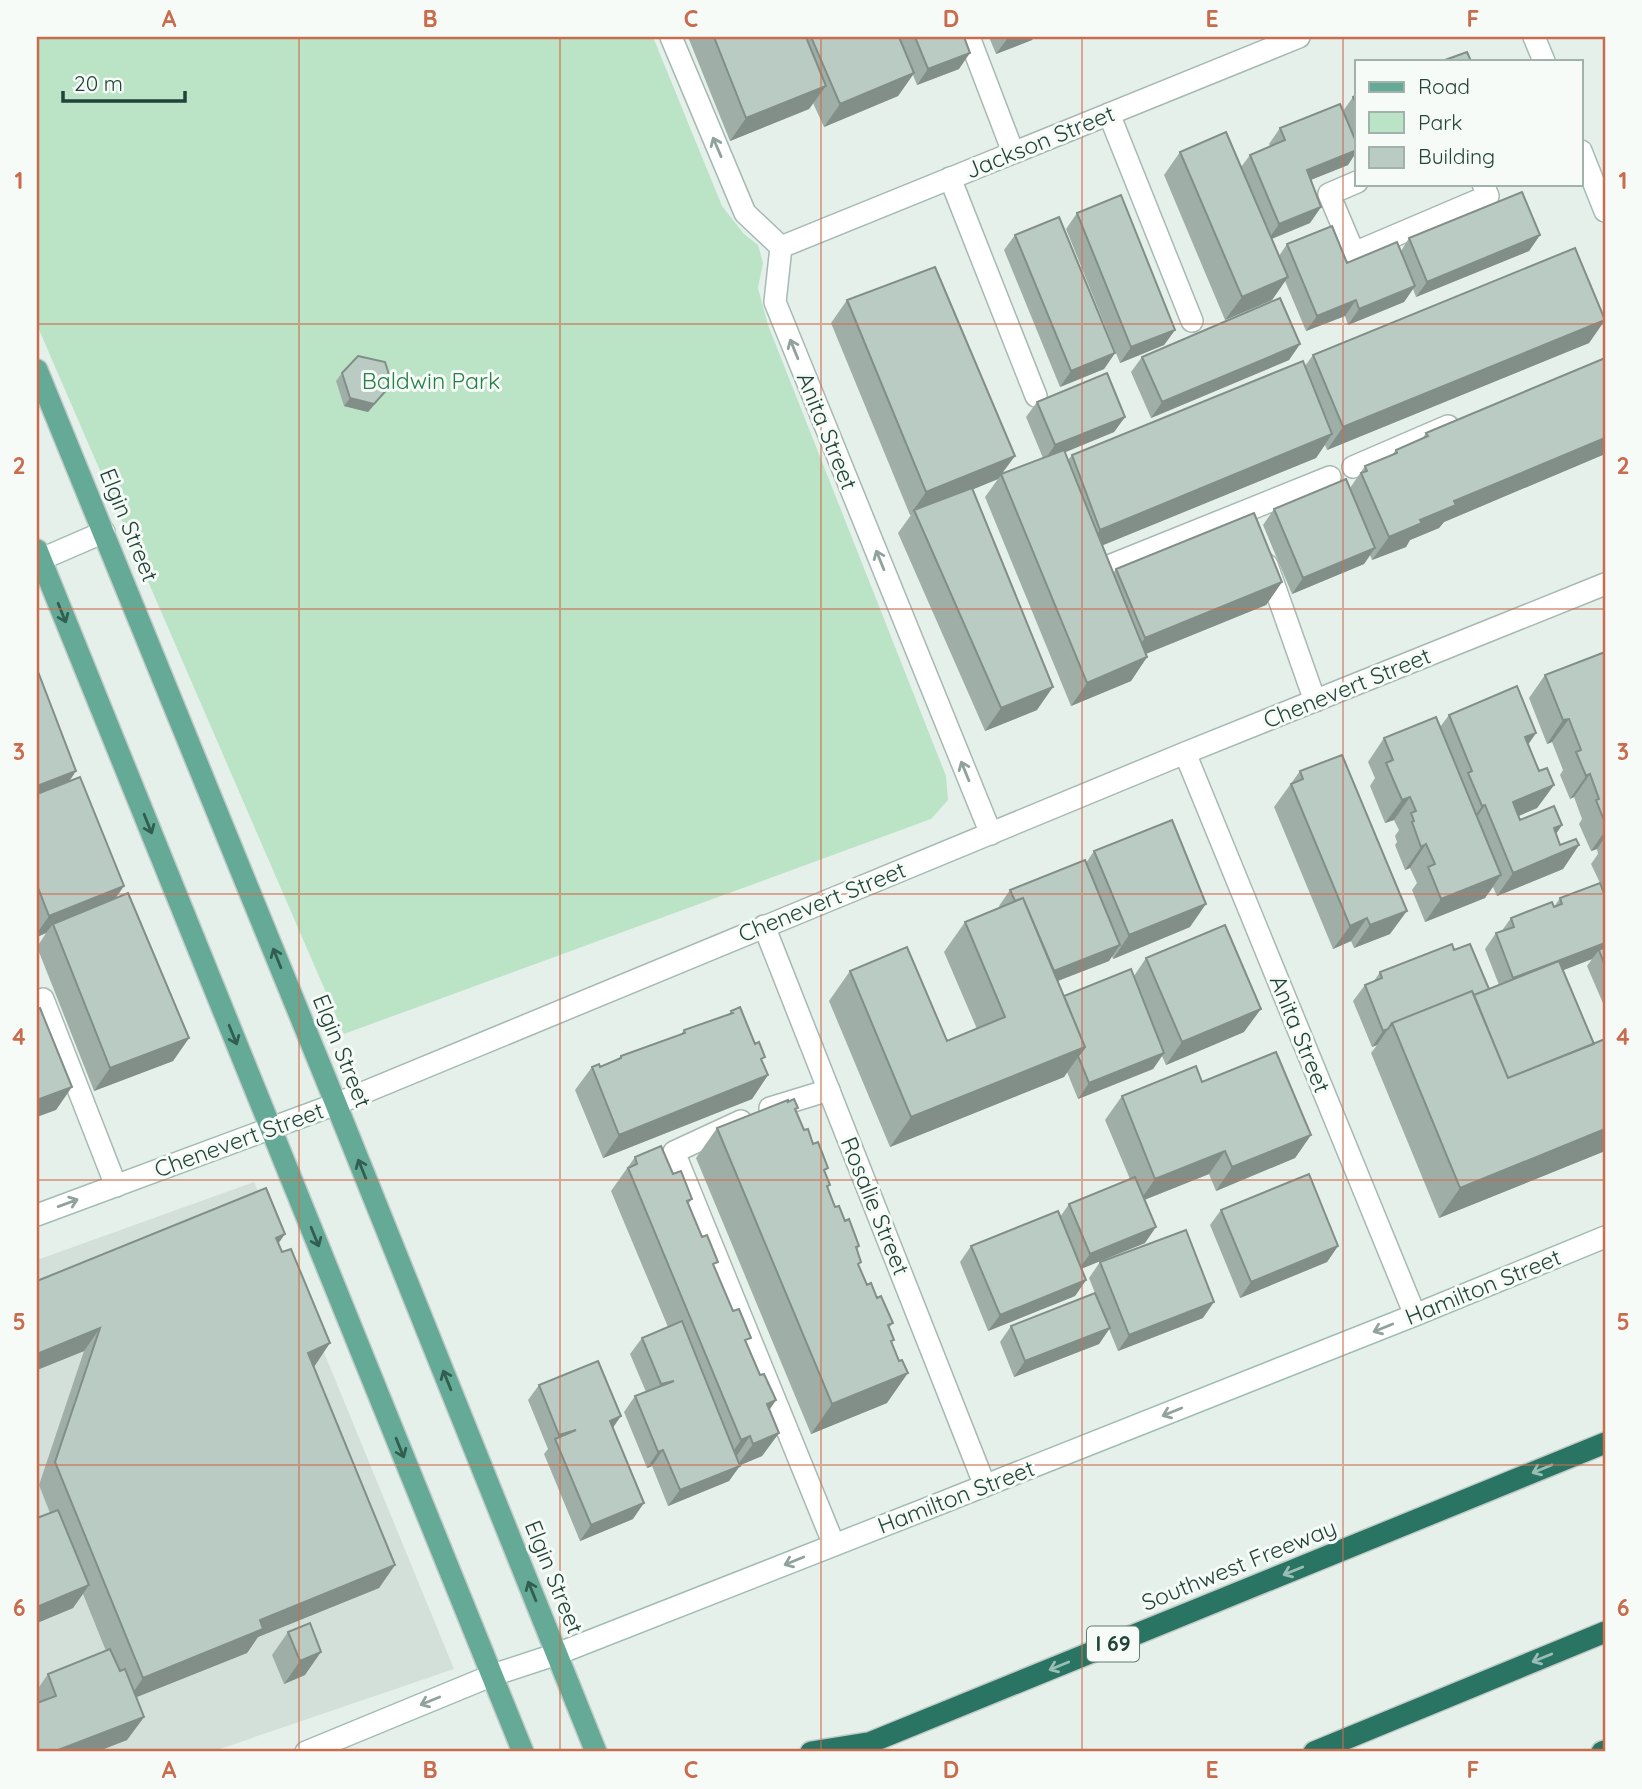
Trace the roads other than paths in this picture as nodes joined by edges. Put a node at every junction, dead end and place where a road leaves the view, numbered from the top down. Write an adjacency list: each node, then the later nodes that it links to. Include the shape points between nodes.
1 (671, 37): 13 (street, one-way to 1, via 745,213)
2 (969, 37): 7 (street)
3 (1300, 37): 6 (street, Jackson Street)
4 (1534, 37): 5 (street)
5 (1544, 60)
6 (1109, 114): 7 (street, Jackson Street); 14 (street)
7 (1013, 152): 9 (street, Jackson Street)
8 (1582, 154): 12 (street)
9 (950, 178): 13 (street, Jackson Street); 16 (street)
10 (1355, 183): 11 (street, via 1329,194 1354,253 1488,196)
11 (1484, 186)
12 (1605, 211)
13 (781, 247): 27 (street, Anita Street, one-way to 13, via 775,302)
14 (1192, 321)
15 (37, 370): 20 (main road, Elgin Street)
16 (1035, 396)
17 (1467, 418): 18 (street)
18 (1353, 467)
19 (1330, 477): 23 (street, via 1249,517)
20 (104, 533): 22 (street); 31 (main road, Elgin Street, one-way to 20)
21 (1261, 549): 25 (street)
22 (38, 557): 32 (main road, one-way to 32)
23 (1109, 566)
24 (1605, 584): 25 (street, Chenevert Street)
25 (1315, 701): 26 (street, Chenevert Street)
26 (1185, 752): 27 (street, Chenevert Street); 36 (street, Anita Street)
27 (991, 834): 28 (street, Chenevert Street)
28 (764, 926): 30 (street, Rosalie Street); 31 (street, Chenevert Street)
29 (39, 995): 33 (street)
30 (829, 1090): 38 (street, Rosalie Street); 39 (street, via 767,1109 674,1152)
31 (336, 1104): 32 (street, Chenevert Street); 41 (main road, Elgin Street, one-way to 31)
32 (271, 1128): 33 (street, Chenevert Street); 42 (main road, one-way to 42)
33 (116, 1186): 34 (street, Chenevert Street, one-way to 33)
34 (37, 1215)
35 (1605, 1237): 36 (street, Hamilton Street)
36 (1415, 1315): 38 (street, Hamilton Street, one-way to 38)
37 (1605, 1443): 44 (highway, Southwest Freeway / I 69, one-way to 44)
38 (985, 1486): 39 (street, Hamilton Street)
39 (834, 1545): 41 (street, Hamilton Street, one-way to 41)
40 (1605, 1632): 48 (highway, one-way to 48)
41 (557, 1654): 42 (street, Hamilton Street); 46 (main road, Elgin Street)
42 (493, 1675): 43 (main road); 45 (street, Hamilton Street, one-way to 45)
43 (519, 1743)
44 (862, 1747): 47 (highway, Southwest Freeway)
45 (306, 1752)
46 (596, 1752)
47 (811, 1752)
48 (1314, 1752)

